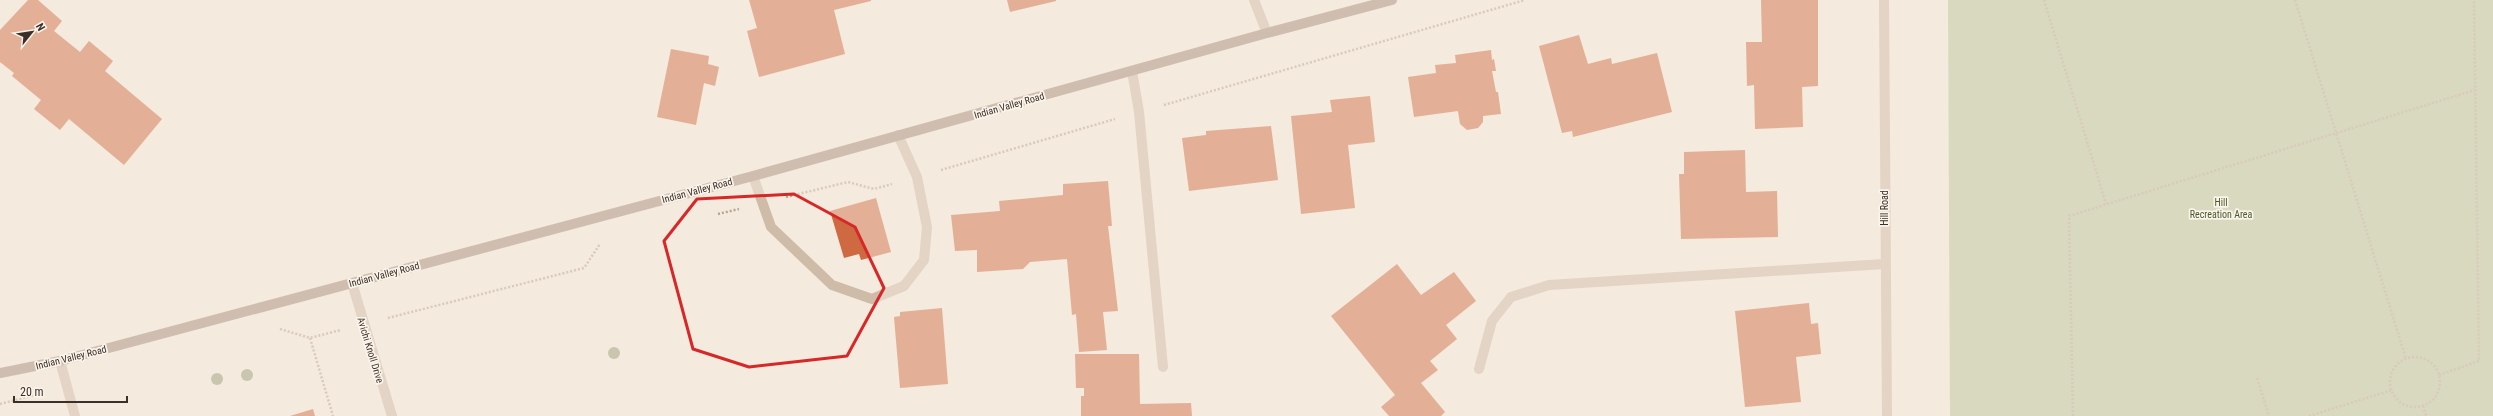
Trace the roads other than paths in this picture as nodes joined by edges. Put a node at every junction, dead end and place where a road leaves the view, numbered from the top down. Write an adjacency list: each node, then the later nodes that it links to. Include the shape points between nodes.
1 (1254, 0): 4 (street)
2 (1392, 0): 4 (street, Indian Valley Road)
3 (1884, 0): 8 (street, Hill Road)
4 (1267, 33): 5 (street, Indian Valley Road)
5 (1132, 71): 6 (street, Indian Valley Road); 11 (street, via 1139,112)
6 (898, 136): 7 (street, Indian Valley Road); 7 (street, via 917,177 927,227 924,260 904,286 872,299 832,285 771,227)
7 (753, 176): 9 (street, Indian Valley Road)
8 (1884, 264): 12 (street, via 1549,285 1510,297 1492,320); 16 (street, Hill Road)
9 (352, 283): 10 (street, Indian Valley Road); 15 (street, Avichi Knoll Drive)
10 (60, 361): 13 (street, Indian Valley Road); 14 (street)
11 (1163, 367)
12 (1479, 369)
13 (0, 373)
14 (75, 416)
15 (392, 416)
16 (1887, 416)

